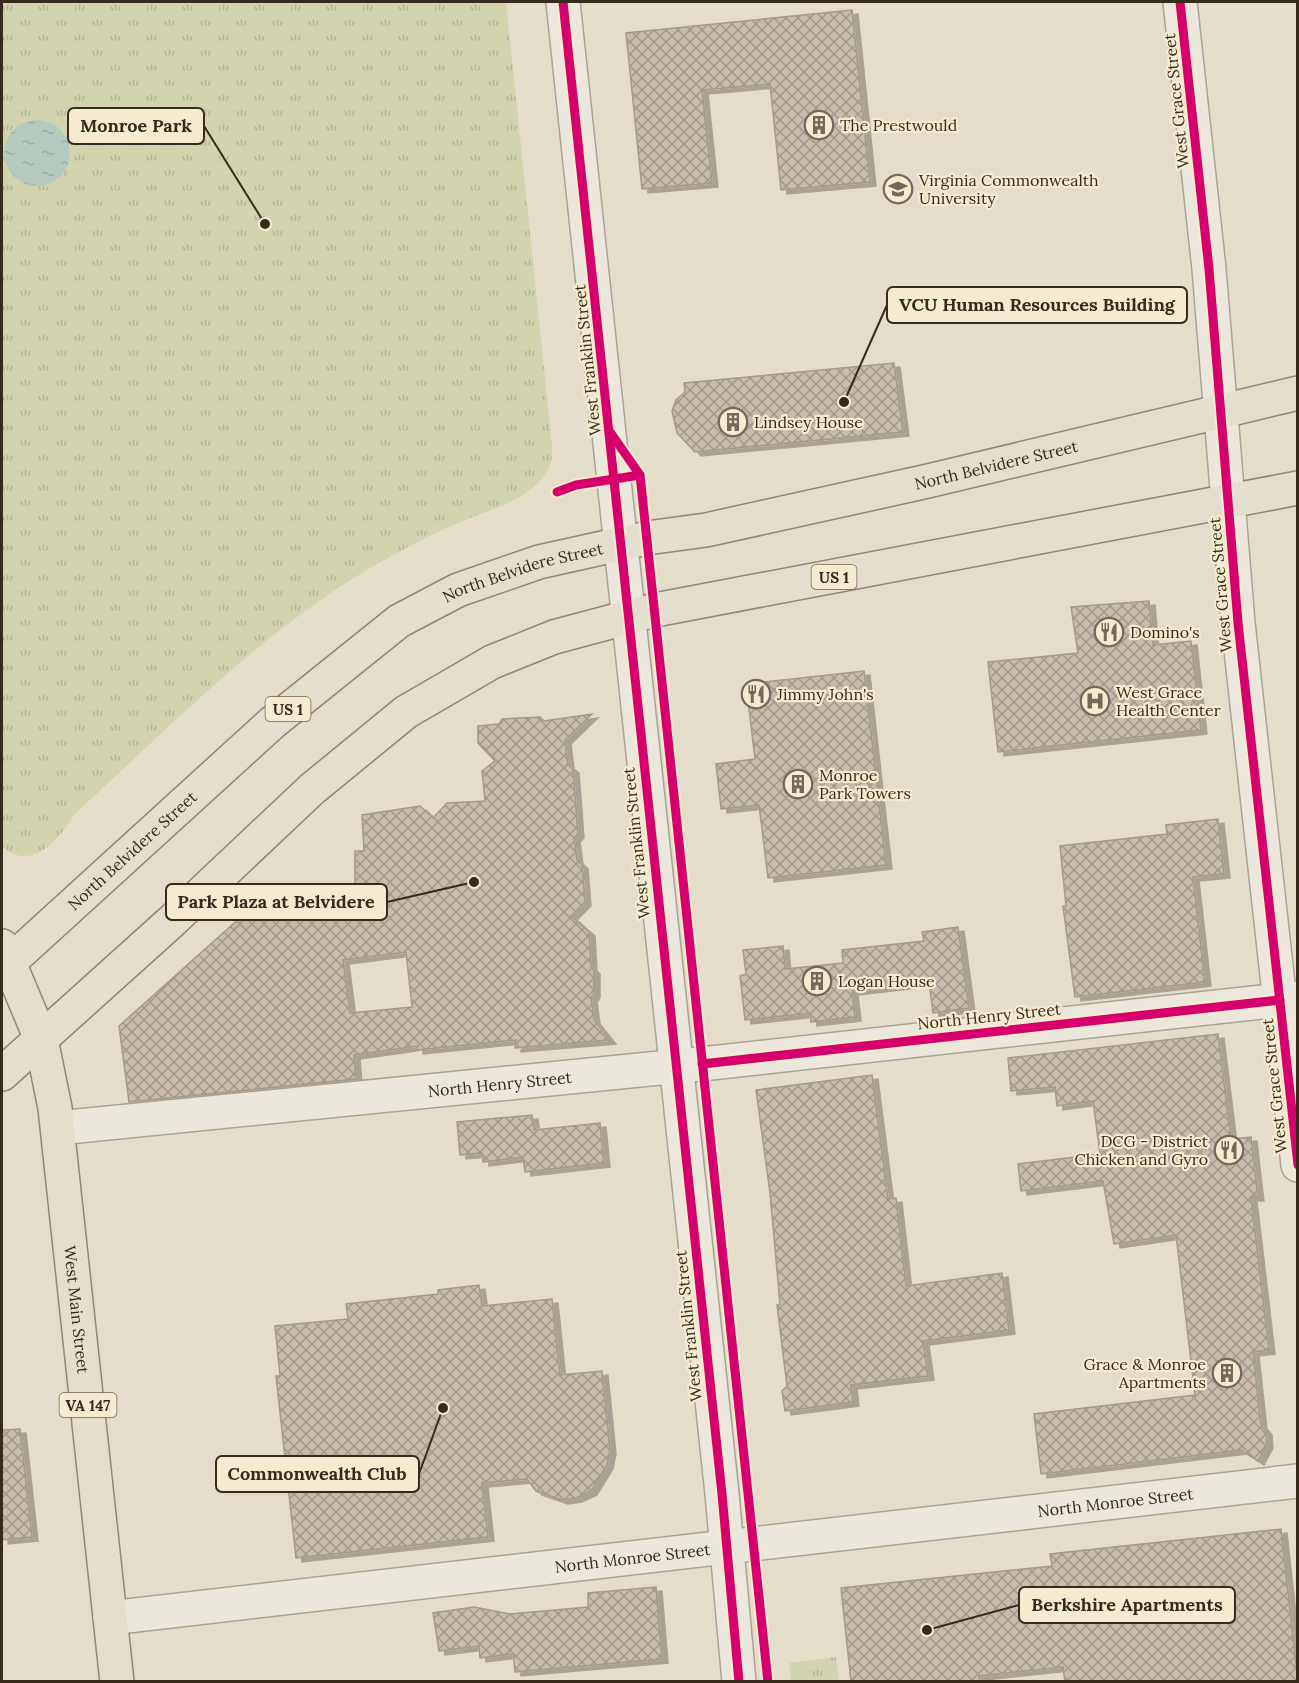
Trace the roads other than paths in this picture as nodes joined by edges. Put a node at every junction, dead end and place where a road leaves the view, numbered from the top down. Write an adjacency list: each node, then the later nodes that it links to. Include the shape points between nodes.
1 (563, 2): 7 (street, West Franklin Street)
2 (1180, 2): 4 (street, West Grace Street)
3 (1298, 393): 4 (main road, North Belvidere Street / US 1)
4 (1221, 410): 6 (street, West Grace Street); 7 (main road, North Belvidere Street / US 1, via 928,481 706,530)
5 (1298, 488): 6 (main road, US 1)
6 (1227, 501): 8 (main road, US 1); 10 (street, West Grace Street)
7 (620, 544): 8 (street, West Franklin Street); 9 (main road, North Belvidere Street / US 1, via 539,562 458,590 399,621 272,723)
8 (628, 618): 11 (main road, US 1, via 554,637 492,662 406,712 312,789); 12 (street, West Franklin Street)
9 (4, 959): 11 (main road, West Main Street / VA 147)
10 (1289, 999): 12 (street, North Henry Street); 15 (street, West Grace Street)
11 (41, 1039): 13 (main road, US 1); 14 (main road, West Main Street / VA 147)
12 (675, 1066): 14 (street, North Henry Street); 17 (street, West Franklin Street)
13 (2, 1074)
14 (58, 1128): 18 (main road, West Main Street / VA 147)
15 (1298, 1165)
16 (1298, 1481): 17 (street, North Monroe Street)
17 (726, 1547): 18 (street, North Monroe Street); 20 (street, West Franklin Street)
18 (110, 1618): 19 (main road, West Main Street / VA 147)
19 (117, 1682)
20 (739, 1682)

